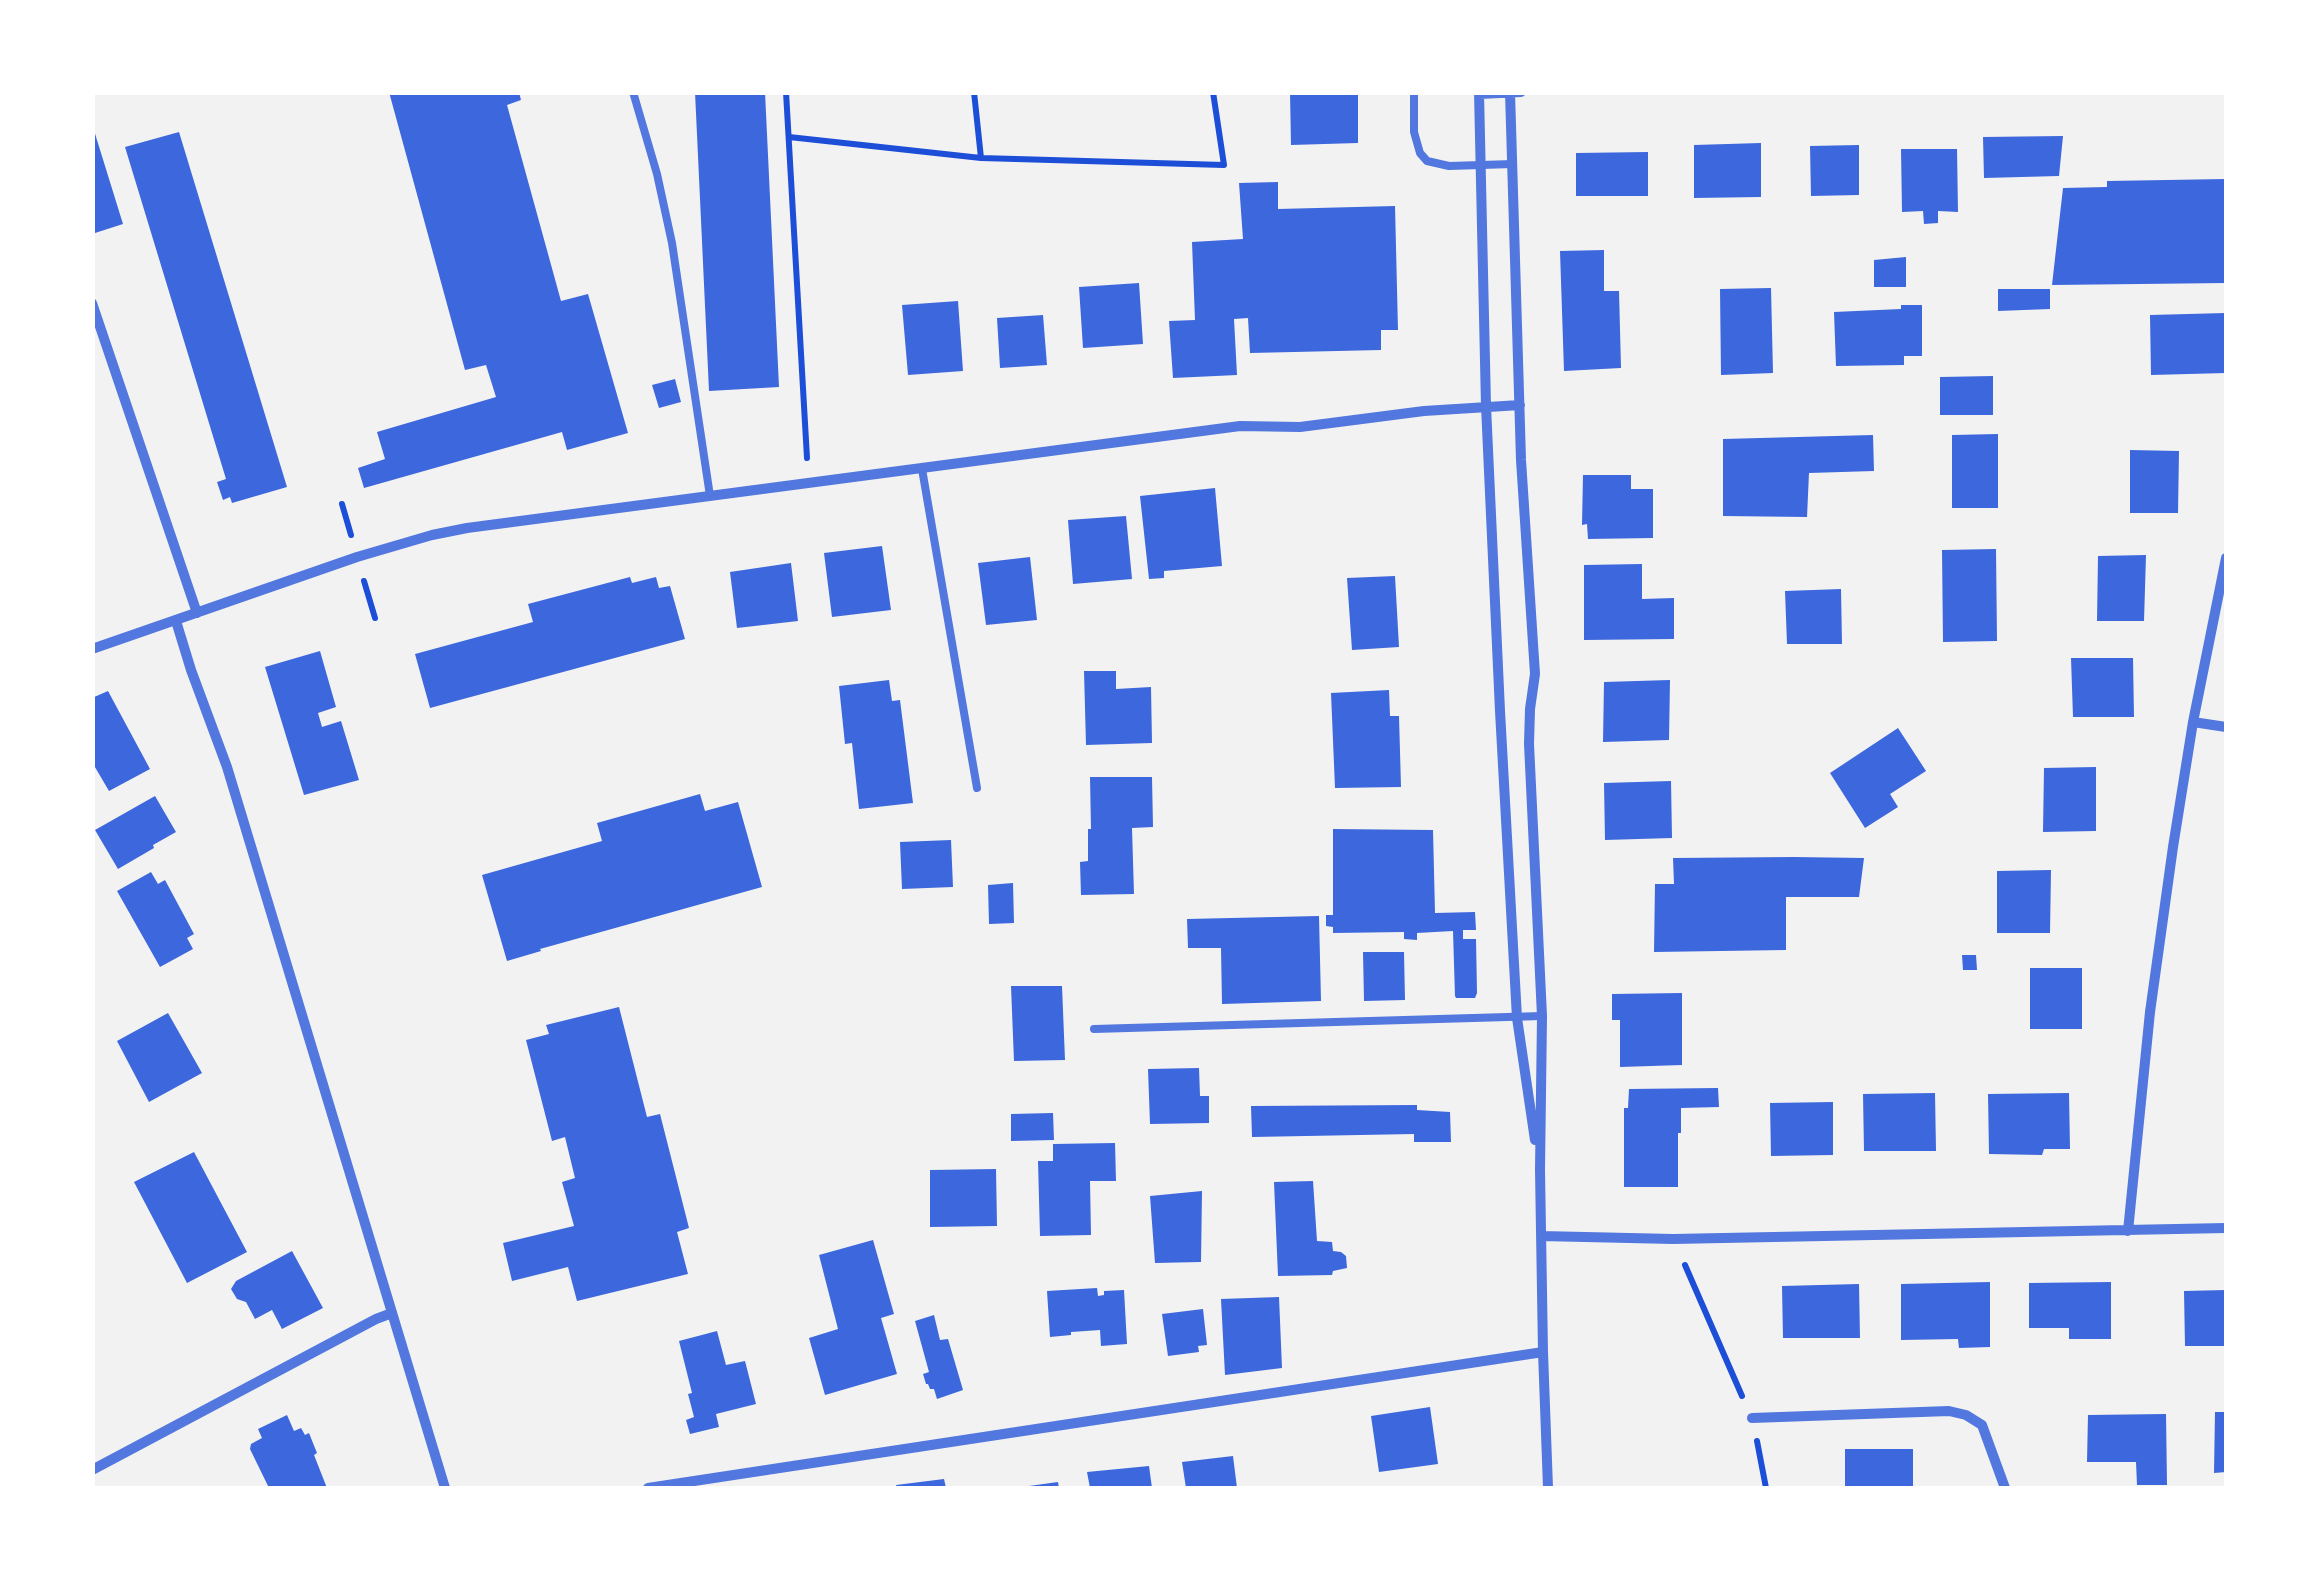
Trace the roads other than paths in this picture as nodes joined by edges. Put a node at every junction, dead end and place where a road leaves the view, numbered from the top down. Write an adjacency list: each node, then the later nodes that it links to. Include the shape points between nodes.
1 (633, 92): 12 (lane, via 672,243)
2 (1414, 92): 7 (lane, via 1414,132 1427,161)
3 (1521, 92): 5 (street)
4 (1479, 93): 5 (street); 7 (street)
5 (1510, 93): 6 (street)
6 (1514, 164): 7 (lane); 9 (street)
7 (1481, 166): 10 (street)
8 (92, 303): 14 (street)
9 (1520, 404): 10 (street); 20 (street, via 1534,638 1529,744)
10 (1486, 406): 11 (street, via 1300,427 1240,426); 21 (street)
11 (922, 469): 12 (street); 19 (lane)
12 (710, 496): 14 (street, via 432,535)
13 (2226, 558): 17 (street)
14 (197, 614): 15 (street)
15 (176, 621): 16 (street); 27 (street, via 227,767)
16 (92, 650)
17 (2193, 722): 18 (street); 25 (street, via 2150,1012)
18 (2226, 727)
19 (977, 788)
20 (1542, 1016): 21 (lane); 23 (street)
21 (1517, 1018): 22 (lane); 23 (street)
22 (1094, 1029)
23 (1540, 1170): 26 (street)
24 (2226, 1228): 25 (street)
25 (2128, 1231): 26 (street)
26 (1541, 1236): 28 (street)
27 (392, 1313): 30 (street); 32 (street)
28 (1543, 1352): 31 (street); 34 (street)
29 (1752, 1418): 35 (street, via 1966,1415 1982,1425)
30 (92, 1470)
31 (723, 1483): 33 (street)
32 (445, 1488)
33 (648, 1488)
34 (1548, 1488)
35 (2005, 1488)

